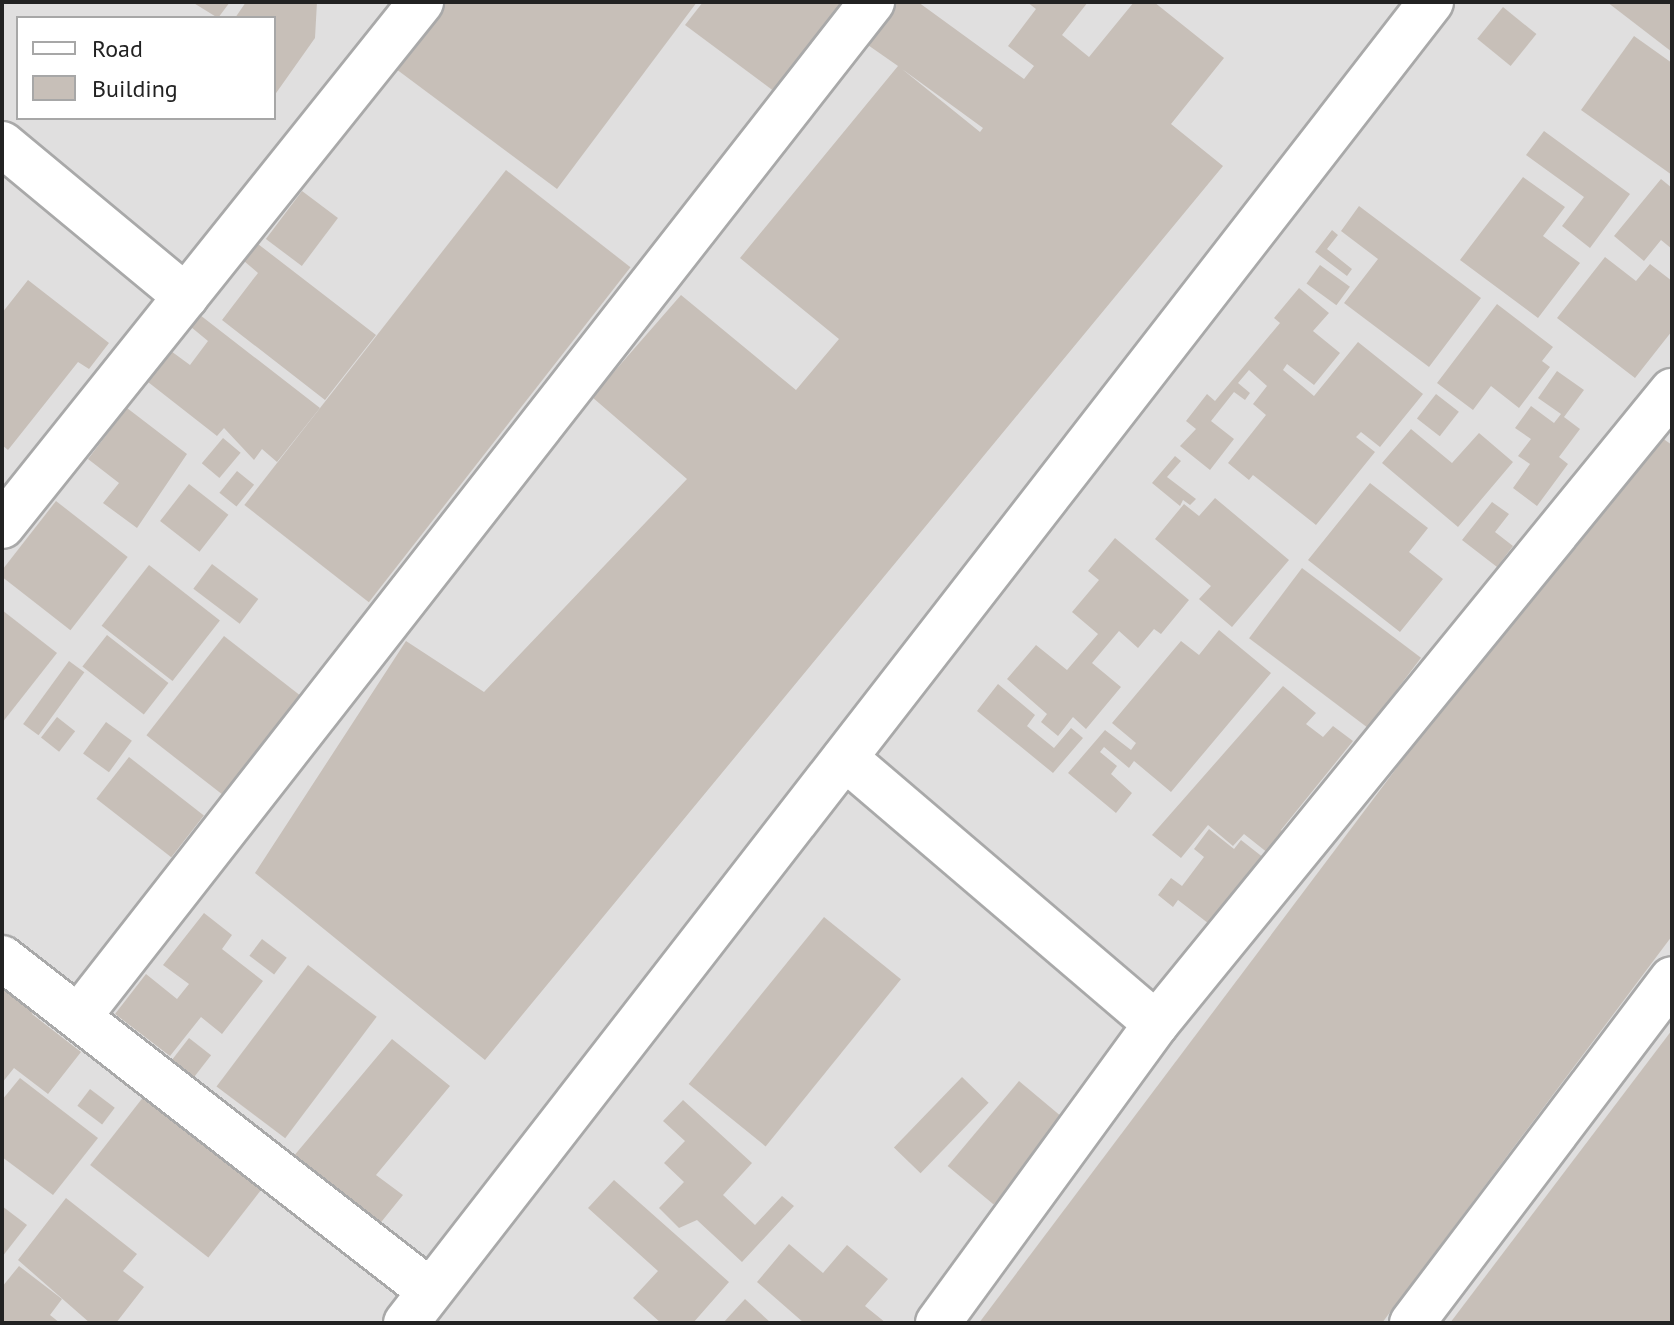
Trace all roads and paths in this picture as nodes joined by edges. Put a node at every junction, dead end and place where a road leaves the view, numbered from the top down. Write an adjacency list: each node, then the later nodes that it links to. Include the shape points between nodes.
1 (421, 2): 5 (street)
2 (872, 2): 11 (street)
3 (1431, 2): 8 (street)
4 (2, 144): 5 (street)
5 (186, 297): 7 (street)
6 (1672, 391): 12 (street)
7 (2, 526)
8 (845, 758): 12 (street); 13 (street)
9 (2, 958): 11 (street)
10 (1672, 979): 15 (street)
11 (80, 1015): 13 (street)
12 (1156, 1024): 14 (street)
13 (418, 1307)
14 (938, 1323)
15 (1412, 1323)

